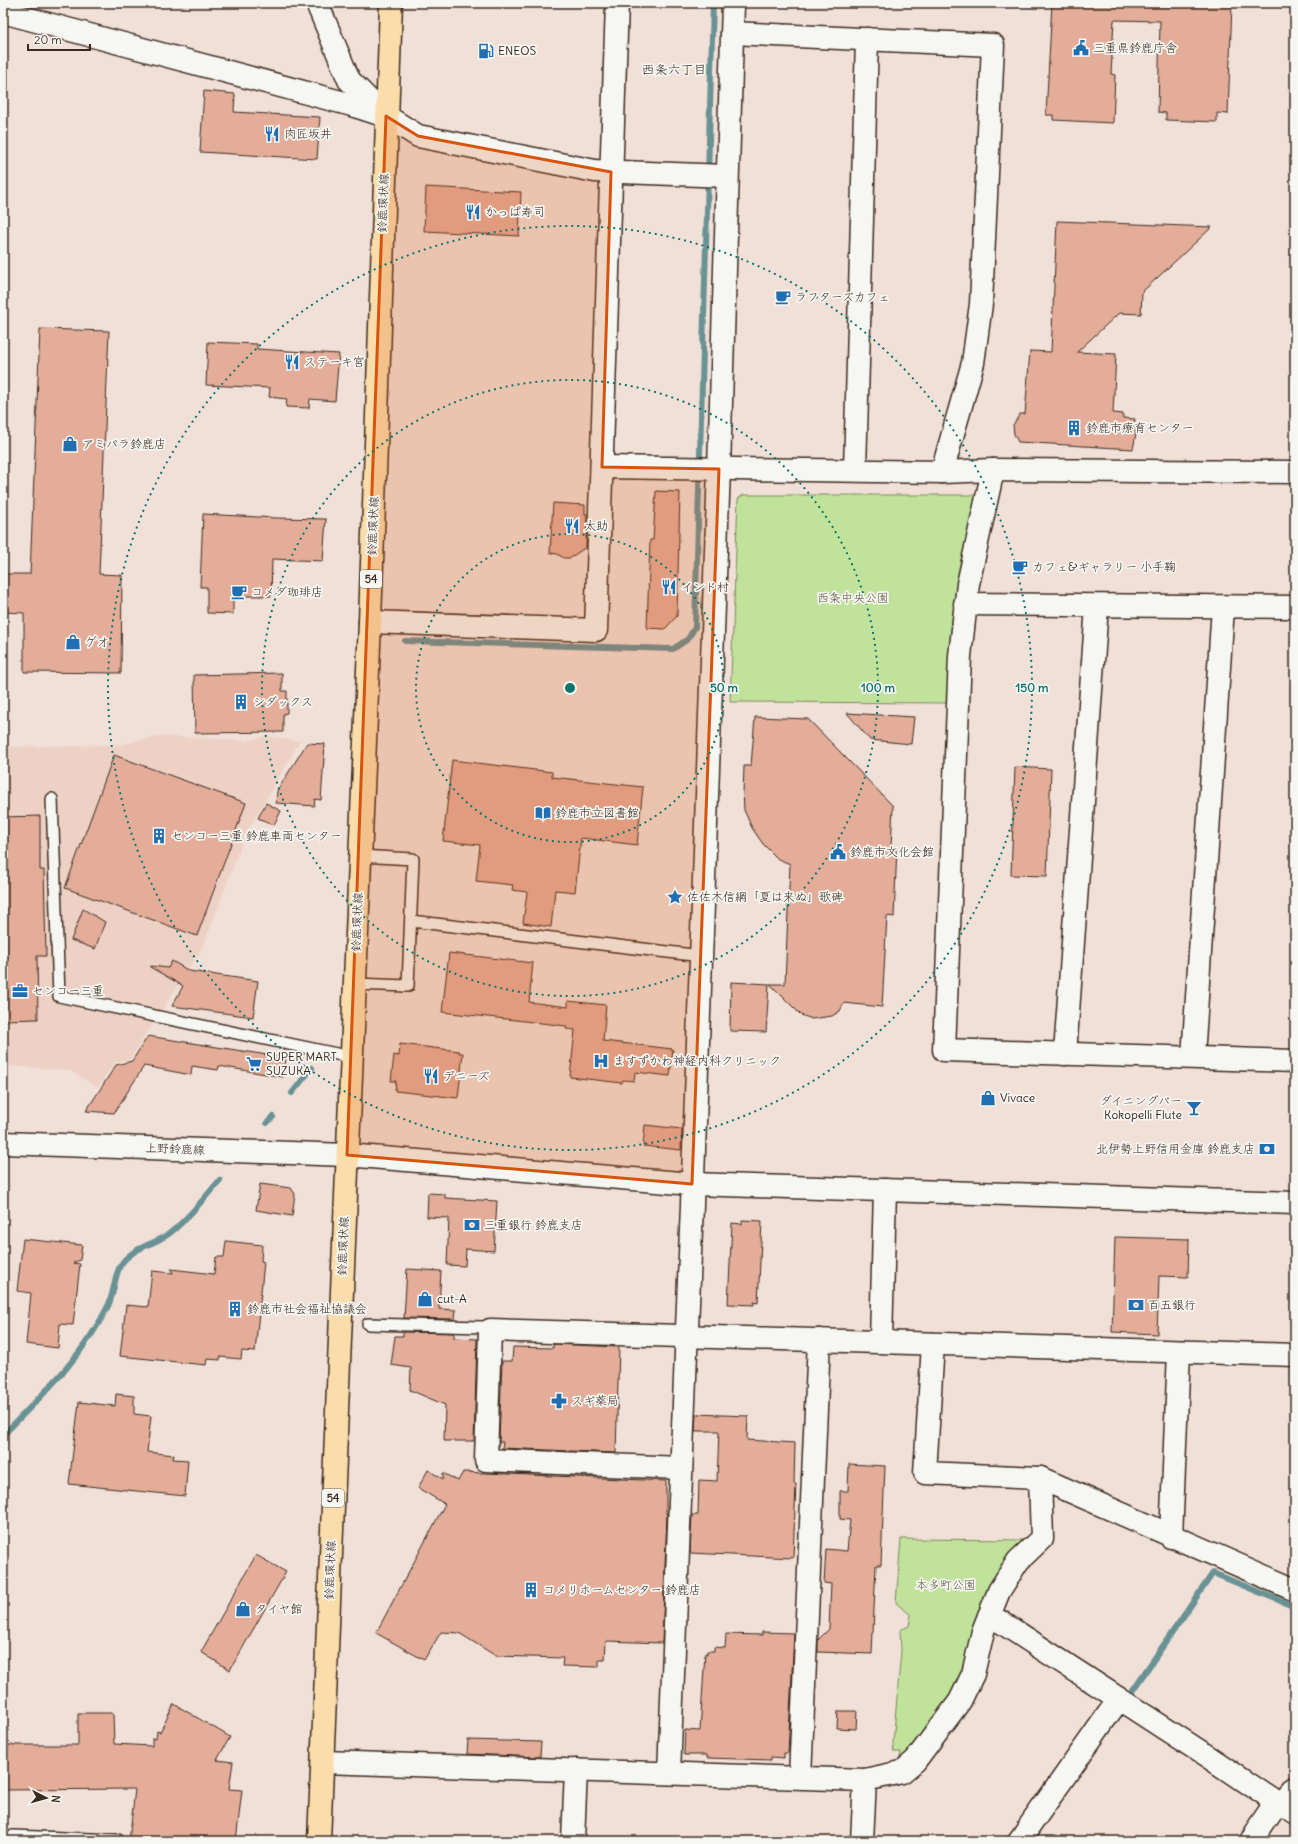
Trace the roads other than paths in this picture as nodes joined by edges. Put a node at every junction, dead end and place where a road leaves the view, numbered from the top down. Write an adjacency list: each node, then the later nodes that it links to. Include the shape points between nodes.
1 (317, 3): 8 (street, via 349,80)
2 (391, 3): 8 (main road, 鈴鹿環状線 / 54)
3 (616, 3): 9 (street)
4 (733, 3): 6 (street)
5 (3, 12): 8 (street)
6 (732, 33): 7 (street); 10 (street)
7 (867, 39): 13 (street); 15 (street, via 993,45 981,304 973,364)
8 (386, 116): 9 (street, via 418,136); 21 (main road, 鈴鹿環状線 / 54)
9 (611, 172): 10 (street); 11 (street)
10 (725, 176): 12 (street)
11 (602, 467): 12 (street); 21 (street, via 596,630)
12 (716, 469): 13 (street); 25 (street)
13 (855, 470): 15 (street)
14 (993, 470): 15 (street); 16 (street); 17 (street)
15 (942, 472)
16 (1295, 472)
17 (965, 604): 18 (street); 27 (street, via 960,656 944,1050)
18 (1097, 606): 19 (street); 27 (street)
19 (1223, 607): 20 (street); 29 (street)
20 (1295, 607)
21 (370, 622): 23 (main road, 鈴鹿環状線 / 54)
22 (52, 799): 28 (lane, via 59,996)
23 (360, 856): 24 (lane, via 413,858); 26 (main road, 鈴鹿環状線 / 54)
24 (411, 921): 25 (lane); 26 (lane, via 408,986)
25 (701, 956): 33 (street)
26 (354, 984): 28 (main road, 鈴鹿環状線 / 54)
27 (1065, 1054): 29 (street)
28 (351, 1057): 32 (main road, 鈴鹿環状線 / 54)
29 (1193, 1057): 30 (street)
30 (1295, 1061)
31 (3, 1143): 32 (street, 上野鈴鹿線)
32 (346, 1155): 33 (street, 上野鈴鹿線); 50 (main road, 鈴鹿環状線 / 54)
33 (692, 1184): 34 (street, 上野鈴鹿線); 38 (street)
34 (885, 1190): 35 (street, 上野鈴鹿線); 40 (street)
35 (1295, 1203)
36 (368, 1324): 37 (lane, via 483,1327)
37 (490, 1330): 38 (street); 44 (street, via 486,1460)
38 (687, 1336): 39 (street); 44 (street)
39 (818, 1340): 40 (street); 53 (street)
40 (881, 1342): 41 (street)
41 (932, 1344): 42 (street); 45 (street, via 925,1473)
42 (1179, 1352): 43 (street); 46 (street)
43 (1295, 1355)
44 (681, 1468): 52 (street)
45 (1040, 1478): 46 (street); 48 (street, via 1042,1538 1018,1561 999,1591)
46 (1171, 1537): 47 (street)
47 (1294, 1587)
48 (989, 1616): 49 (street); 54 (street, via 973,1674 960,1701 915,1761 902,1772)
49 (1124, 1702): 55 (street, via 1210,1758); 61 (street)
50 (323, 1762): 51 (street); 58 (main road, 鈴鹿環状線 / 54)
51 (576, 1770): 52 (street); 59 (street)
52 (669, 1773): 53 (street)
53 (800, 1777): 54 (street)
54 (865, 1780): 60 (street)
55 (1288, 1802): 62 (street)
56 (13, 1836): 57 (lane)
57 (118, 1840)
58 (319, 1841)
59 (573, 1841)
60 (862, 1841)
61 (1019, 1841)
62 (1251, 1841)

